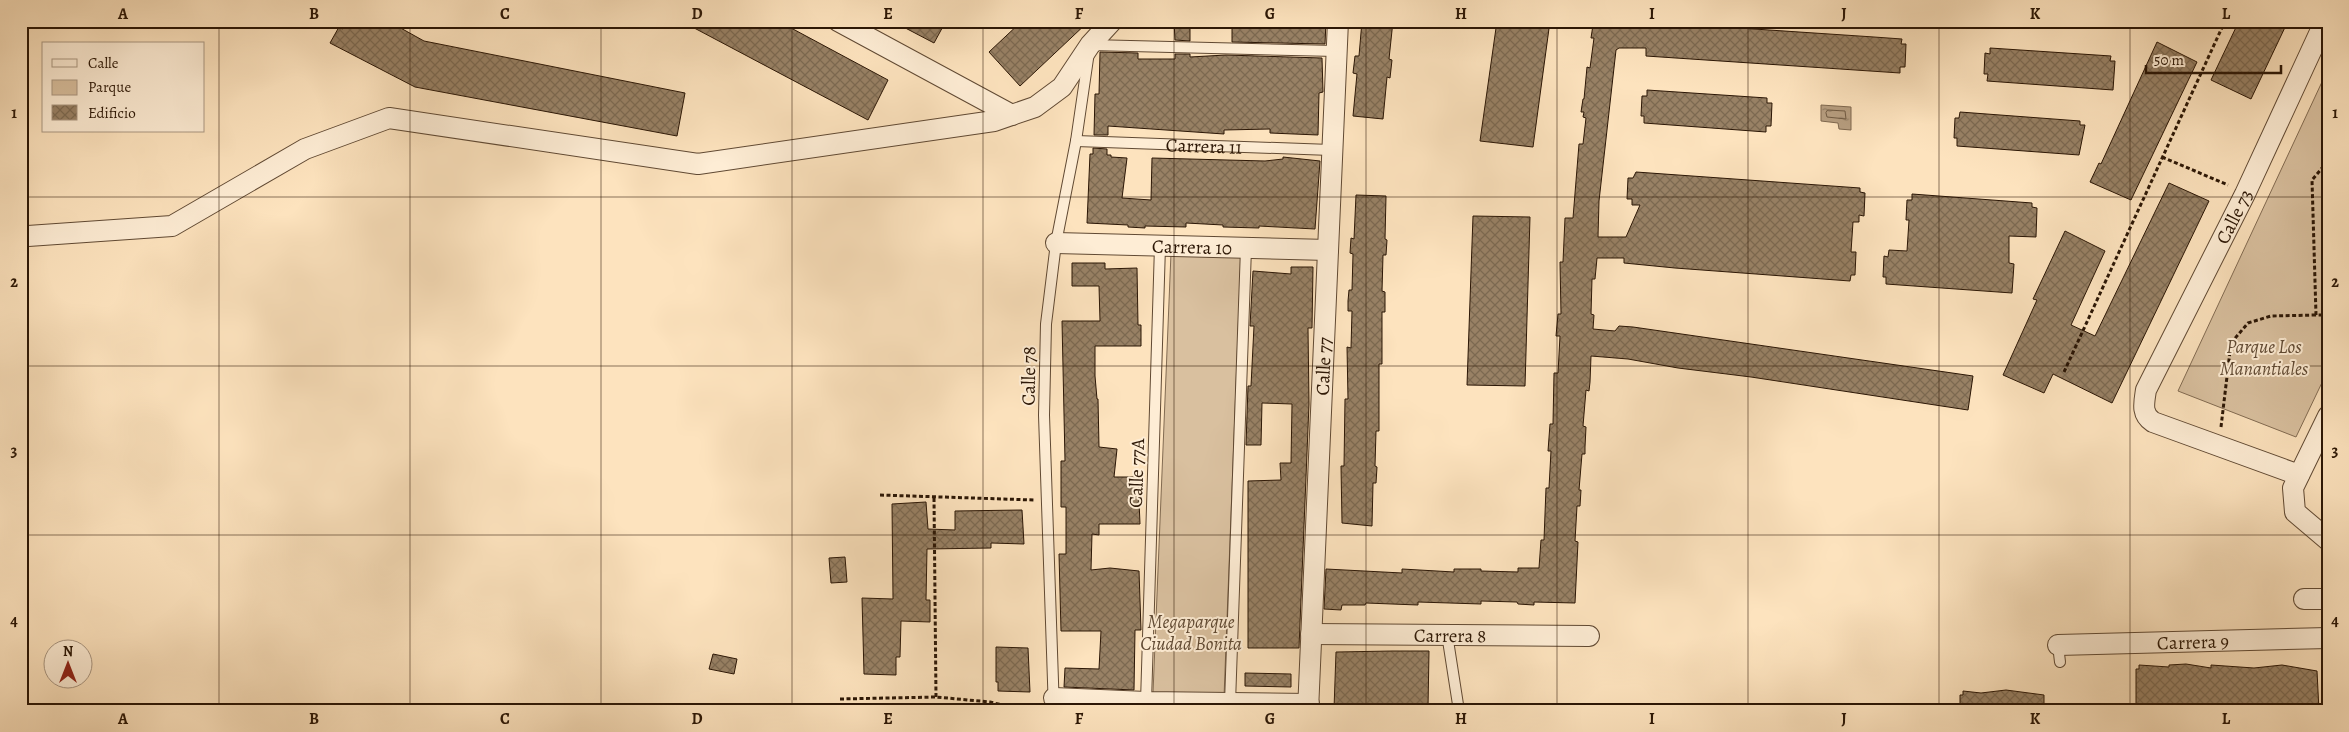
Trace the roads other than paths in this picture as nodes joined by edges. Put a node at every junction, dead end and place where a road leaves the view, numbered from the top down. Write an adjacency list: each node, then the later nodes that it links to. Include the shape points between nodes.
1 (1112, 21): 5 (street)
2 (1338, 21): 6 (street, Calle 77)
3 (2325, 21): 16 (street, Calle 73, via 2245,194 2146,390 2144,410 2153,422)
4 (847, 23): 7 (street)
5 (1090, 45): 6 (lane); 7 (street, via 1062,87 1035,107); 8 (lane, Calle 78)
6 (1336, 51): 9 (street, Calle 77)
7 (1012, 115): 10 (street, via 994,121 698,164 389,118 305,149 172,226)
8 (1076, 140): 9 (lane, Carrera 11); 11 (lane, Calle 78)
9 (1331, 150): 14 (street, Calle 77)
10 (21, 234)
11 (1056, 244): 12 (street, Carrera 10); 27 (lane, Calle 78, via 1046,324 1044,415)
12 (1160, 246): 13 (street, Carrera 10); 25 (lane, Calle 77A)
13 (1246, 248): 14 (street, Carrera 10); 26 (lane)
14 (1328, 250): 20 (street, Calle 77)
15 (2328, 416): 16 (street)
16 (2299, 475): 17 (street, via 2293,488 2295,512)
17 (2328, 540)
18 (2304, 599): 19 (street)
19 (2328, 599)
20 (1311, 634): 21 (street, Carrera 8); 28 (street, Calle 77)
21 (1447, 634): 22 (street, Carrera 8); 29 (lane)
22 (1589, 636)
23 (2328, 638): 24 (street, Carrera 9)
24 (2059, 654)
25 (1146, 702): 26 (street); 27 (street)
26 (1230, 703): 28 (street)
27 (1054, 704)
28 (1309, 707)
29 (1459, 711)

